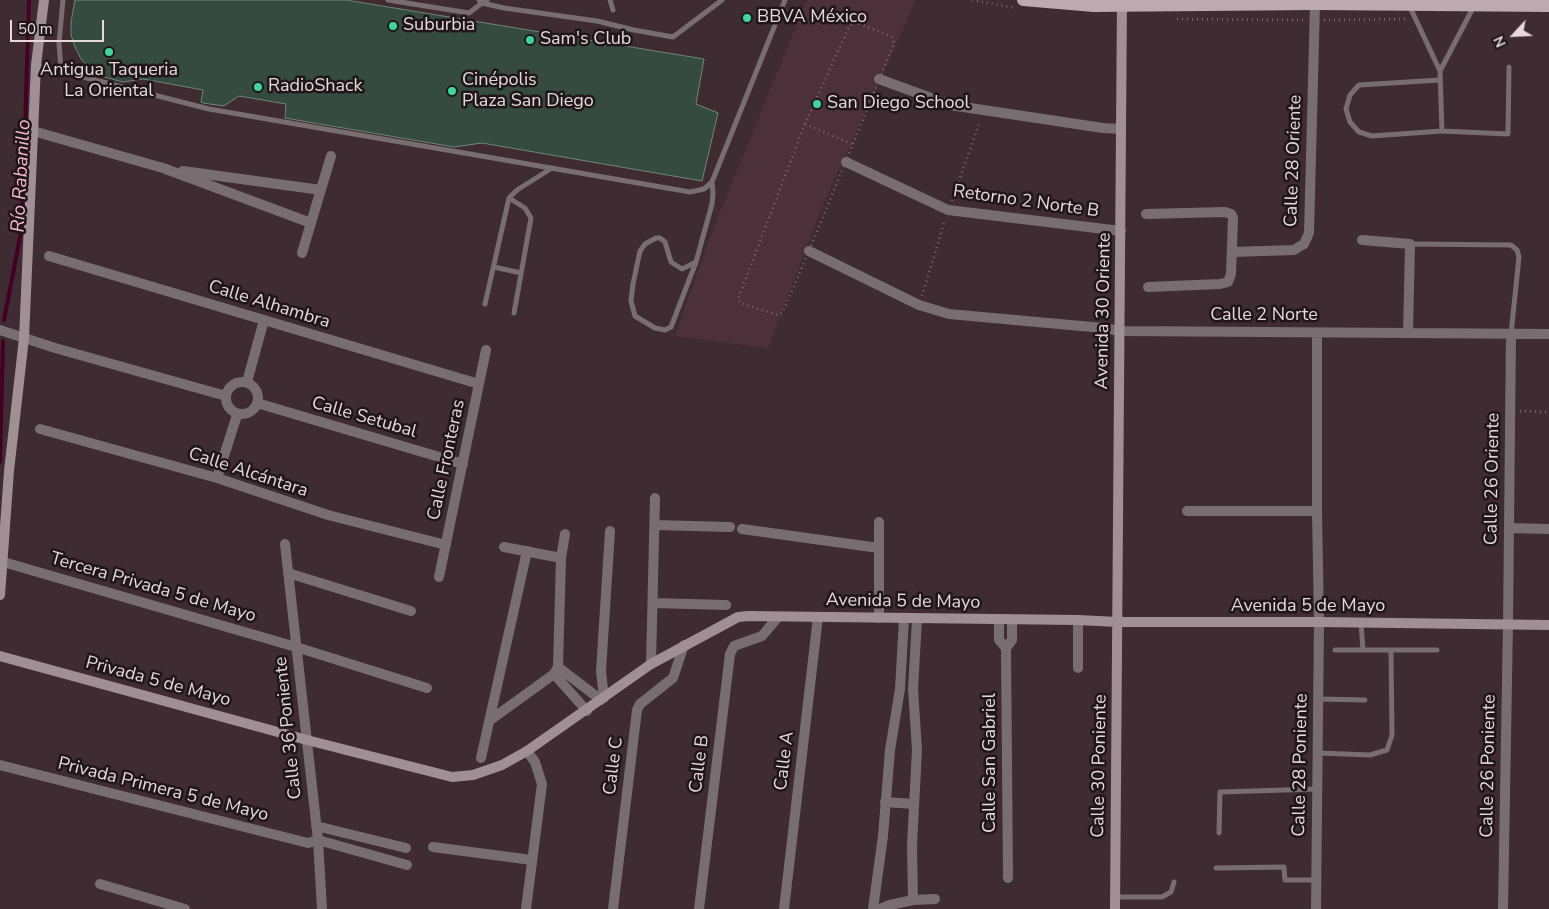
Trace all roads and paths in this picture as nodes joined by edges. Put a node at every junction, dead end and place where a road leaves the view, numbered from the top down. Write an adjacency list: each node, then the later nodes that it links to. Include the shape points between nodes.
1 (44, 0): 15 (street)
2 (63, 0): 17 (lane, via 59,43)
3 (388, 0): 8 (lane, via 469,14)
4 (610, 0): 14 (lane)
5 (722, 0): 8 (lane, via 673,37 597,21 504,8)
6 (786, 0): 30 (lane)
7 (1022, 0): 9 (main road, via 1094,6)
8 (482, 1)
9 (1122, 2): 10 (main road); 22 (street, Avenida 30 Oriente)
10 (1315, 4): 11 (main road); 39 (street, Calle 28 Oriente, via 1309,233 1304,244 1294,250)
11 (1409, 5): 12 (main road); 18 (lane)
12 (1474, 6): 13 (main road); 18 (lane)
13 (1549, 6)
14 (614, 10)
15 (36, 65): 17 (lane); 23 (street)
16 (1509, 67): 24 (lane, via 1508,134)
17 (61, 70): 29 (lane, via 209,109)
18 (1440, 71): 20 (lane)
19 (878, 79): 21 (path, via 894,44 893,38 854,23 849,27); 22 (street, via 950,105); 25 (path)
20 (1440, 80): 24 (lane); 24 (lane, via 1359,85 1350,95 1346,109 1354,127 1372,136)
21 (805, 124): 25 (path); 38 (path, via 738,299 740,303 782,314)
22 (1121, 129): 35 (street, Avenida 30 Oriente)
23 (33, 131): 28 (street); 55 (street)
24 (1442, 131)
25 (852, 144): 27 (path)
26 (330, 156): 31 (street)
27 (846, 162): 35 (street, Retorno 2 Norte B, via 948,210); 38 (path)
28 (163, 168): 31 (street); 34 (street)
29 (552, 168): 30 (lane, via 690,192 704,189); 32 (lane)
30 (712, 182): 42 (lane, via 712,204)
31 (321, 190): 34 (street)
32 (509, 198): 43 (lane); 44 (lane, via 525,208 531,218)
33 (1146, 214): 39 (street, via 1231,214)
34 (311, 223): 40 (street)
35 (1121, 230): 50 (street, Avenida 30 Oriente)
36 (1362, 240): 37 (street)
37 (1410, 244): 52 (street); 53 (lane, via 1512,245 1519,257)
38 (809, 251): 50 (street, Calle 2 Norte, via 919,305 949,314)
39 (1232, 252): 45 (street, via 1228,282)
40 (302, 253)
41 (49, 256): 48 (street, Calle Alhambra)
42 (696, 262): 42 (lane, via 671,327 665,330 655,328 635,316 631,301 633,284 640,251 645,244 660,238 665,242 671,262 682,269)
43 (494, 266): 44 (lane); 46 (lane)
44 (521, 273): 47 (lane)
45 (1148, 287)
46 (485, 304)
47 (514, 313)
48 (264, 320): 57 (street); 58 (street, Calle Alhambra)
49 (0, 330): 55 (street)
50 (1120, 332): 51 (street, Calle 2 Norte); 101 (street, Avenida 30 Oriente)
51 (1317, 332): 52 (street, Calle 2 Norte); 70 (street)
52 (1408, 333): 53 (street, Calle 2 Norte)
53 (1511, 334): 54 (street, Calle 2 Norte); 61 (street, Calle 26 Oriente)
54 (1549, 334)
55 (24, 338): 59 (street); 66 (street)
56 (486, 350): 58 (street, Calle Fronteras)
57 (247, 382): 59 (street, via 236,382); 60 (street, via 255,388)
58 (479, 384): 65 (street, Calle Fronteras)
59 (226, 396): 63 (street, via 228,408)
60 (257, 403): 63 (street, via 247,414); 65 (street, Calle Setubal)
61 (1511, 411): 62 (path); 75 (street, Calle 26 Oriente)
62 (1549, 412)
63 (237, 415): 67 (street)
64 (40, 429): 67 (street, Calle Alcántara)
65 (463, 464): 81 (street, Calle Fronteras)
66 (4, 471): 71 (street)
67 (217, 478): 81 (street, Calle Alcántara, via 328,515)
68 (655, 498): 73 (street)
69 (1187, 511): 70 (street)
70 (1317, 511): 102 (street)
71 (3, 514): 86 (street)
72 (879, 522): 83 (street)
73 (655, 525): 74 (street); 90 (street)
74 (730, 527)
75 (1509, 528): 76 (street); 104 (street, Calle 26 Oriente)
76 (1549, 529)
77 (742, 530): 83 (street)
78 (610, 531): 118 (street)
79 (565, 534): 85 (street)
80 (285, 544): 87 (street, Calle 36 Poniente)
81 (446, 545): 88 (street, Calle Fronteras)
82 (504, 547): 84 (street)
83 (879, 548): 95 (street)
84 (527, 552): 85 (street); 122 (street)
85 (561, 558): 116 (street)
86 (2, 561): 89 (street); 107 (street, Tercera Privada 5 de Mayo)
87 (288, 573): 92 (street); 107 (street, Calle 36 Poniente)
88 (439, 577)
89 (0, 595)
90 (653, 603): 91 (street); 114 (street)
91 (726, 605)
92 (411, 611)
93 (778, 616): 94 (street, Avenida 5 de Mayo); 106 (street, Avenida 5 de Mayo, via 738,617); 150 (street, Calle B, via 762,636 734,646 730,654)
94 (818, 617): 95 (street, Avenida 5 de Mayo); 151 (street, Calle A)
95 (880, 618): 96 (street, Avenida 5 de Mayo)
96 (904, 618): 97 (street, Avenida 5 de Mayo); 129 (street, via 900,689)
97 (917, 619): 98 (street, Avenida 5 de Mayo); 130 (street, via 913,689 917,750)
98 (999, 620): 99 (street, Avenida 5 de Mayo); 108 (street, Calle San Gabriel, via 999,640)
99 (1012, 620): 100 (street, Avenida 5 de Mayo); 108 (street, Calle San Gabriel, via 1012,640)
100 (1078, 620): 101 (street, Avenida 5 de Mayo); 115 (street)
101 (1118, 622): 102 (street, Avenida 5 de Mayo); 143 (street, Calle 30 Poniente)
102 (1319, 622): 103 (street, Avenida 5 de Mayo); 119 (street, Calle 28 Poniente)
103 (1361, 623): 104 (street, Avenida 5 de Mayo); 110 (lane)
104 (1508, 624): 105 (street, Avenida 5 de Mayo); 156 (street, Calle 26 Poniente)
105 (1549, 625)
106 (684, 645): 114 (street, Avenida 5 de Mayo); 149 (street, Calle C, via 674,678 640,704 637,710)
107 (296, 647): 117 (street, Tercera Privada 5 de Mayo); 123 (street, Calle 36 Poniente)
108 (1006, 648): 139 (street, Calle San Gabriel)
109 (1335, 650): 110 (lane)
110 (1363, 650): 111 (lane)
111 (1391, 650): 112 (lane); 125 (lane, via 1392,735 1387,750 1370,755)
112 (1437, 650)
113 (0, 656): 123 (street, Privada 5 de Mayo)
114 (651, 664): 118 (street, Avenida 5 de Mayo)
115 (1078, 668)
116 (556, 670): 118 (street); 121 (street); 122 (street)
117 (427, 688)
118 (602, 699): 121 (street, Avenida 5 de Mayo)
119 (1318, 699): 120 (lane); 125 (street, Calle 28 Poniente)
120 (1365, 700)
121 (587, 711): 124 (street, Avenida 5 de Mayo)
122 (489, 721): 126 (street)
123 (307, 740): 124 (street, Avenida 5 de Mayo, via 452,776 481,773); 131 (street, Calle 36 Poniente)
124 (527, 752): 136 (street, via 535,762 542,784)
125 (1318, 753): 128 (street, Calle 28 Poniente)
126 (481, 758)
127 (0, 765): 133 (street, Privada Primera 5 de Mayo, via 308,843)
128 (1317, 789): 132 (lane, via 1220,792); 140 (street, Calle 28 Poniente)
129 (885, 802): 130 (street); 152 (street)
130 (914, 804): 145 (street)
131 (316, 826): 133 (street, Calle 36 Poniente); 135 (street)
132 (1219, 833)
133 (318, 840): 137 (street, Privada Primera 5 de Mayo); 147 (street, Calle 36 Poniente)
134 (433, 847): 136 (street)
135 (406, 848)
136 (532, 860): 148 (street)
137 (407, 865)
138 (1216, 868): 140 (lane, via 1284,867 1285,880)
139 (1008, 878)
140 (1316, 880): 155 (street, Calle 28 Poniente)
141 (1174, 882): 143 (lane, via 1171,892 1162,897)
142 (100, 884): 146 (street)
143 (1115, 897): 154 (street, Calle 30 Poniente)
144 (935, 898): 145 (street)
145 (913, 900): 153 (street)
146 (185, 909)
147 (322, 909)
148 (526, 909)
149 (614, 909)
150 (699, 909)
151 (784, 909)
152 (872, 909)
153 (880, 909)
154 (1116, 909)
155 (1316, 909)
156 (1503, 909)

